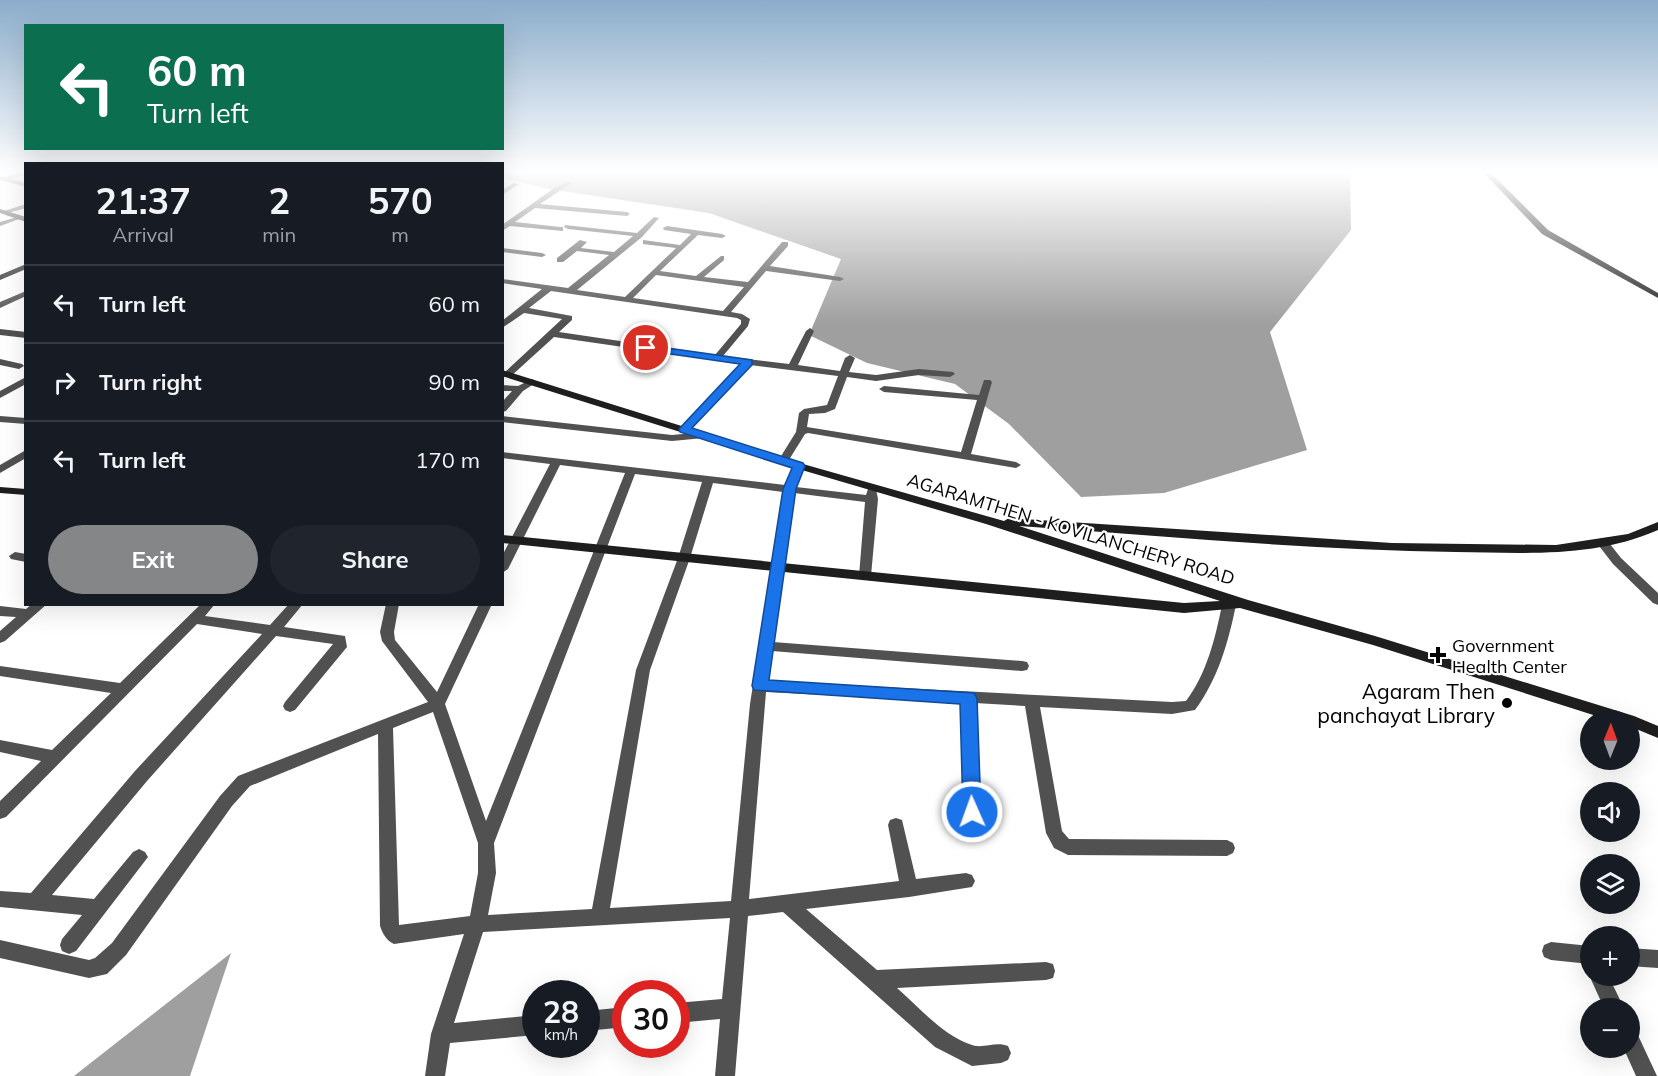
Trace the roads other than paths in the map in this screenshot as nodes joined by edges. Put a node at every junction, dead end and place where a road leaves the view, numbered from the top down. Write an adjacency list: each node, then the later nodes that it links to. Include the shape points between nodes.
1 (651, 223): 6 (street)
2 (1536, 223): 29 (street, via 1545,232)
3 (506, 226): 6 (street)
4 (668, 228): 5 (street)
5 (696, 232): 7 (street); 11 (street)
6 (639, 235): 14 (street)
7 (722, 236)
8 (583, 242): 12 (street)
9 (646, 242): 11 (street)
10 (785, 244): 19 (street)
11 (681, 247): 20 (street)
12 (575, 249): 14 (street); 17 (street)
13 (504, 250): 15 (street)
14 (616, 254): 27 (street)
15 (542, 255)
16 (721, 258): 22 (street)
17 (560, 260)
18 (24, 267): 21 (street)
19 (765, 267): 23 (street); 25 (street)
20 (655, 273): 22 (street); 30 (street)
21 (0, 278)
22 (698, 278): 25 (street)
23 (840, 279)
24 (504, 281): 26 (street)
25 (749, 285): 34 (street)
26 (549, 288): 27 (street); 33 (street)
27 (570, 291): 30 (street)
28 (24, 294): 31 (street)
29 (1658, 296)
30 (627, 299): 34 (street)
31 (2, 303): 32 (street)
32 (24, 304)
33 (524, 310): 35 (street); 38 (street, via 568,317)
34 (725, 314): 40 (street, via 746,319)
35 (504, 325)
36 (810, 331): 45 (street)
37 (2, 333): 39 (street)
38 (552, 334): 40 (street); 46 (street)
39 (24, 335)
40 (717, 358): 43 (street)
41 (850, 358): 48 (street)
42 (0, 362): 44 (street)
43 (748, 362): 45 (street); 61 (street)
44 (19, 366)
45 (792, 368): 48 (street)
46 (505, 374): 50 (street, AGARAMTHEN - KOVILANCHERY ROAD)
47 (950, 374): 48 (street, via 919,372 876,378)
48 (843, 375): 62 (street, via 831,407 804,413)
49 (24, 381): 55 (street)
50 (532, 382): 53 (street); 61 (street, AGARAMTHEN - KOVILANCHERY ROAD)
51 (987, 382): 56 (street)
52 (504, 388): 53 (street)
53 (520, 389): 57 (street)
54 (884, 389): 56 (street)
55 (0, 395)
56 (983, 398): 66 (street)
57 (504, 407)
58 (0, 418): 60 (street)
59 (504, 419): 63 (street, via 672,438)
60 (24, 421)
61 (685, 429): 63 (street, AGARAMTHEN - KOVILANCHERY ROAD)
62 (801, 432): 66 (street, via 813,430); 67 (street)
63 (704, 435): 67 (street, AGARAMTHEN - KOVILANCHERY ROAD)
64 (24, 454): 71 (street)
65 (504, 455): 68 (street)
66 (965, 456): 69 (street)
67 (783, 461): 70 (street, AGARAMTHEN - KOVILANCHERY ROAD)
68 (556, 462): 72 (street); 81 (street)
69 (1016, 465)
70 (799, 466): 74 (street); 77 (street, AGARAMTHEN - KOVILANCHERY ROAD)
71 (0, 470)
72 (632, 471): 73 (street); 83 (street)
73 (708, 480): 74 (street); 84 (street)
74 (789, 489): 77 (street); 86 (street)
75 (0, 490): 76 (street)
76 (24, 492)
77 (872, 493): 78 (street, AGARAMTHEN - KOVILANCHERY ROAD); 87 (street)
78 (990, 521): 82 (street, via 1392,547 1556,549); 89 (street, AGARAMTHEN - KOVILANCHERY ROAD)
79 (1656, 529): 82 (street)
80 (504, 539): 81 (street)
81 (516, 541): 83 (street); 85 (street)
82 (1602, 542): 88 (street)
83 (601, 549): 84 (street); 118 (street)
84 (684, 558): 86 (street); 128 (street, via 643,670)
85 (504, 565)
86 (778, 567): 87 (street); 100 (street)
87 (865, 576): 89 (street, via 1184,608)
88 (1658, 600)
89 (1237, 604): 106 (street, via 1201,693 1190,706); 109 (street, AGARAMTHEN - KOVILANCHERY ROAD, via 1375,641)
90 (39, 606): 96 (street)
91 (207, 606): 97 (street)
92 (295, 606): 98 (street)
93 (393, 606): 107 (street, via 389,641)
94 (485, 606): 107 (street)
95 (0, 611): 96 (street)
96 (28, 615): 99 (street)
97 (195, 619): 98 (street); 104 (street)
98 (274, 630): 108 (street, via 340,640 340,647); 124 (street, via 141,776)
99 (0, 638)
100 (766, 646): 101 (street); 103 (street)
101 (1022, 666)
102 (0, 671): 104 (street)
103 (760, 686): 105 (street); 127 (street)
104 (123, 689): 114 (street)
105 (968, 698): 106 (street); 117 (street)
106 (1032, 702): 119 (street, via 1054,834 1060,843 1068,847)
107 (438, 704): 110 (street); 118 (street)
108 (290, 706)
109 (1597, 710)
110 (385, 725): 129 (street, via 389,926 394,935); 131 (street, via 244,781 119,949 100,967 88,969)
111 (1640, 725): 112 (street, AGARAMTHEN - KOVILANCHERY ROAD)
112 (1658, 732)
113 (0, 746): 114 (street)
114 (54, 757): 115 (street)
115 (0, 812)
116 (896, 825): 122 (street)
117 (972, 833)
118 (486, 843): 129 (street, via 487,873)
119 (1227, 848)
120 (139, 857): 126 (street)
121 (966, 881): 122 (street)
122 (909, 889): 125 (street)
123 (0, 898): 124 (street)
124 (35, 902): 126 (street)
125 (786, 903): 127 (street); 137 (street)
126 (98, 908): 130 (street)
127 (740, 909): 128 (street); 138 (street)
128 (600, 916): 129 (street)
129 (477, 924): 141 (street)
130 (69, 945)
131 (0, 949)
132 (1551, 951): 133 (street)
133 (1580, 955)
134 (1640, 958): 135 (street)
135 (1658, 959)
136 (1046, 971): 137 (street)
137 (873, 980): 142 (street, via 942,1040 972,1056)
138 (730, 1008): 139 (street); 145 (street)
139 (690, 1012)
140 (522, 1026): 141 (street)
141 (441, 1034): 144 (street)
142 (1001, 1053)
143 (1638, 1058): 146 (street)
144 (435, 1076)
145 (725, 1076)
146 (1647, 1076)

